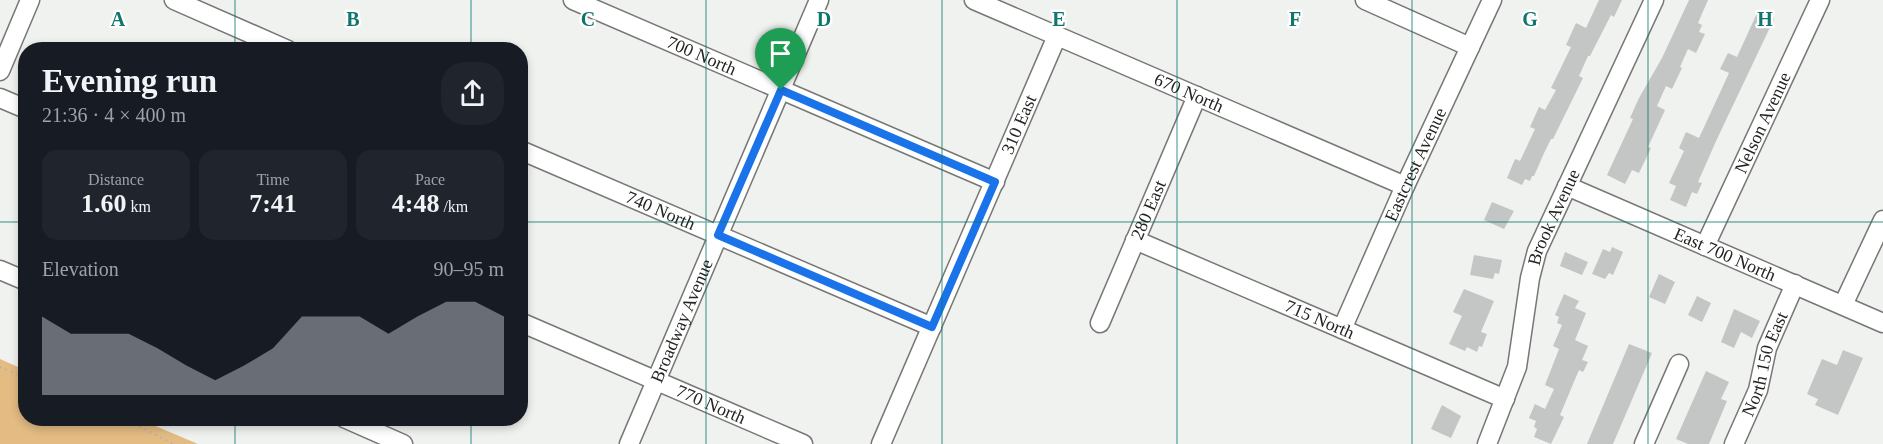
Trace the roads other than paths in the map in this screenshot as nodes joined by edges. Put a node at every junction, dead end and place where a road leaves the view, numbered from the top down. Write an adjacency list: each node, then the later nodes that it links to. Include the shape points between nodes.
1 (30, 0): 13 (street)
2 (174, 0): 11 (street)
3 (573, 0): 14 (street, 700 North)
4 (819, 0): 14 (street, Broadway Avenue)
5 (974, 0): 10 (street, 670 North)
6 (1365, 0): 12 (street)
7 (1492, 0): 12 (street, Eastcrest Avenue)
8 (1654, 0): 21 (street, Brook Avenue)
9 (1820, 0): 25 (street, Nelson Avenue)
10 (1057, 36): 15 (street, 670 North); 19 (street, 310 East)
11 (270, 42)
12 (1470, 47): 20 (street, Eastcrest Avenue)
13 (2, 62)
14 (781, 90): 19 (street, 700 North); 23 (street, Broadway Avenue)
15 (1197, 96): 20 (street, 670 North); 24 (street, 280 East)
16 (0, 98): 17 (street)
17 (18, 106)
18 (528, 153): 23 (street, 740 North)
19 (995, 182): 33 (street, 310 East)
20 (1405, 186): 34 (street, Eastcrest Avenue)
21 (1567, 186): 25 (street, East 700 North); 37 (street, Brook Avenue, via 1532,265 1519,357)
22 (1883, 220): 29 (street)
23 (718, 235): 33 (street, 740 North); 36 (street, Broadway Avenue)
24 (1135, 240): 30 (street, 280 East); 34 (street, 715 North)
25 (1705, 246): 28 (street, East 700 North)
26 (0, 270): 27 (street)
27 (18, 278)
28 (1795, 284): 29 (street, East 700 North); 45 (street, North 150 East, via 1767,348 1758,390)
29 (1843, 305): 31 (street, East 700 North)
30 (1100, 322)
31 (1883, 322)
32 (528, 325): 36 (street, 770 North)
33 (932, 327): 42 (street, 310 East)
34 (1342, 329): 37 (street, 715 North)
35 (1679, 364): 44 (street)
36 (656, 381): 40 (street, Broadway Avenue); 41 (street, 770 North)
37 (1505, 399): 43 (street, Brook Avenue)
38 (362, 426): 39 (street)
39 (404, 444)
40 (629, 444)
41 (803, 444)
42 (881, 444)
43 (1487, 444)
44 (1644, 444)
45 (1734, 444)

